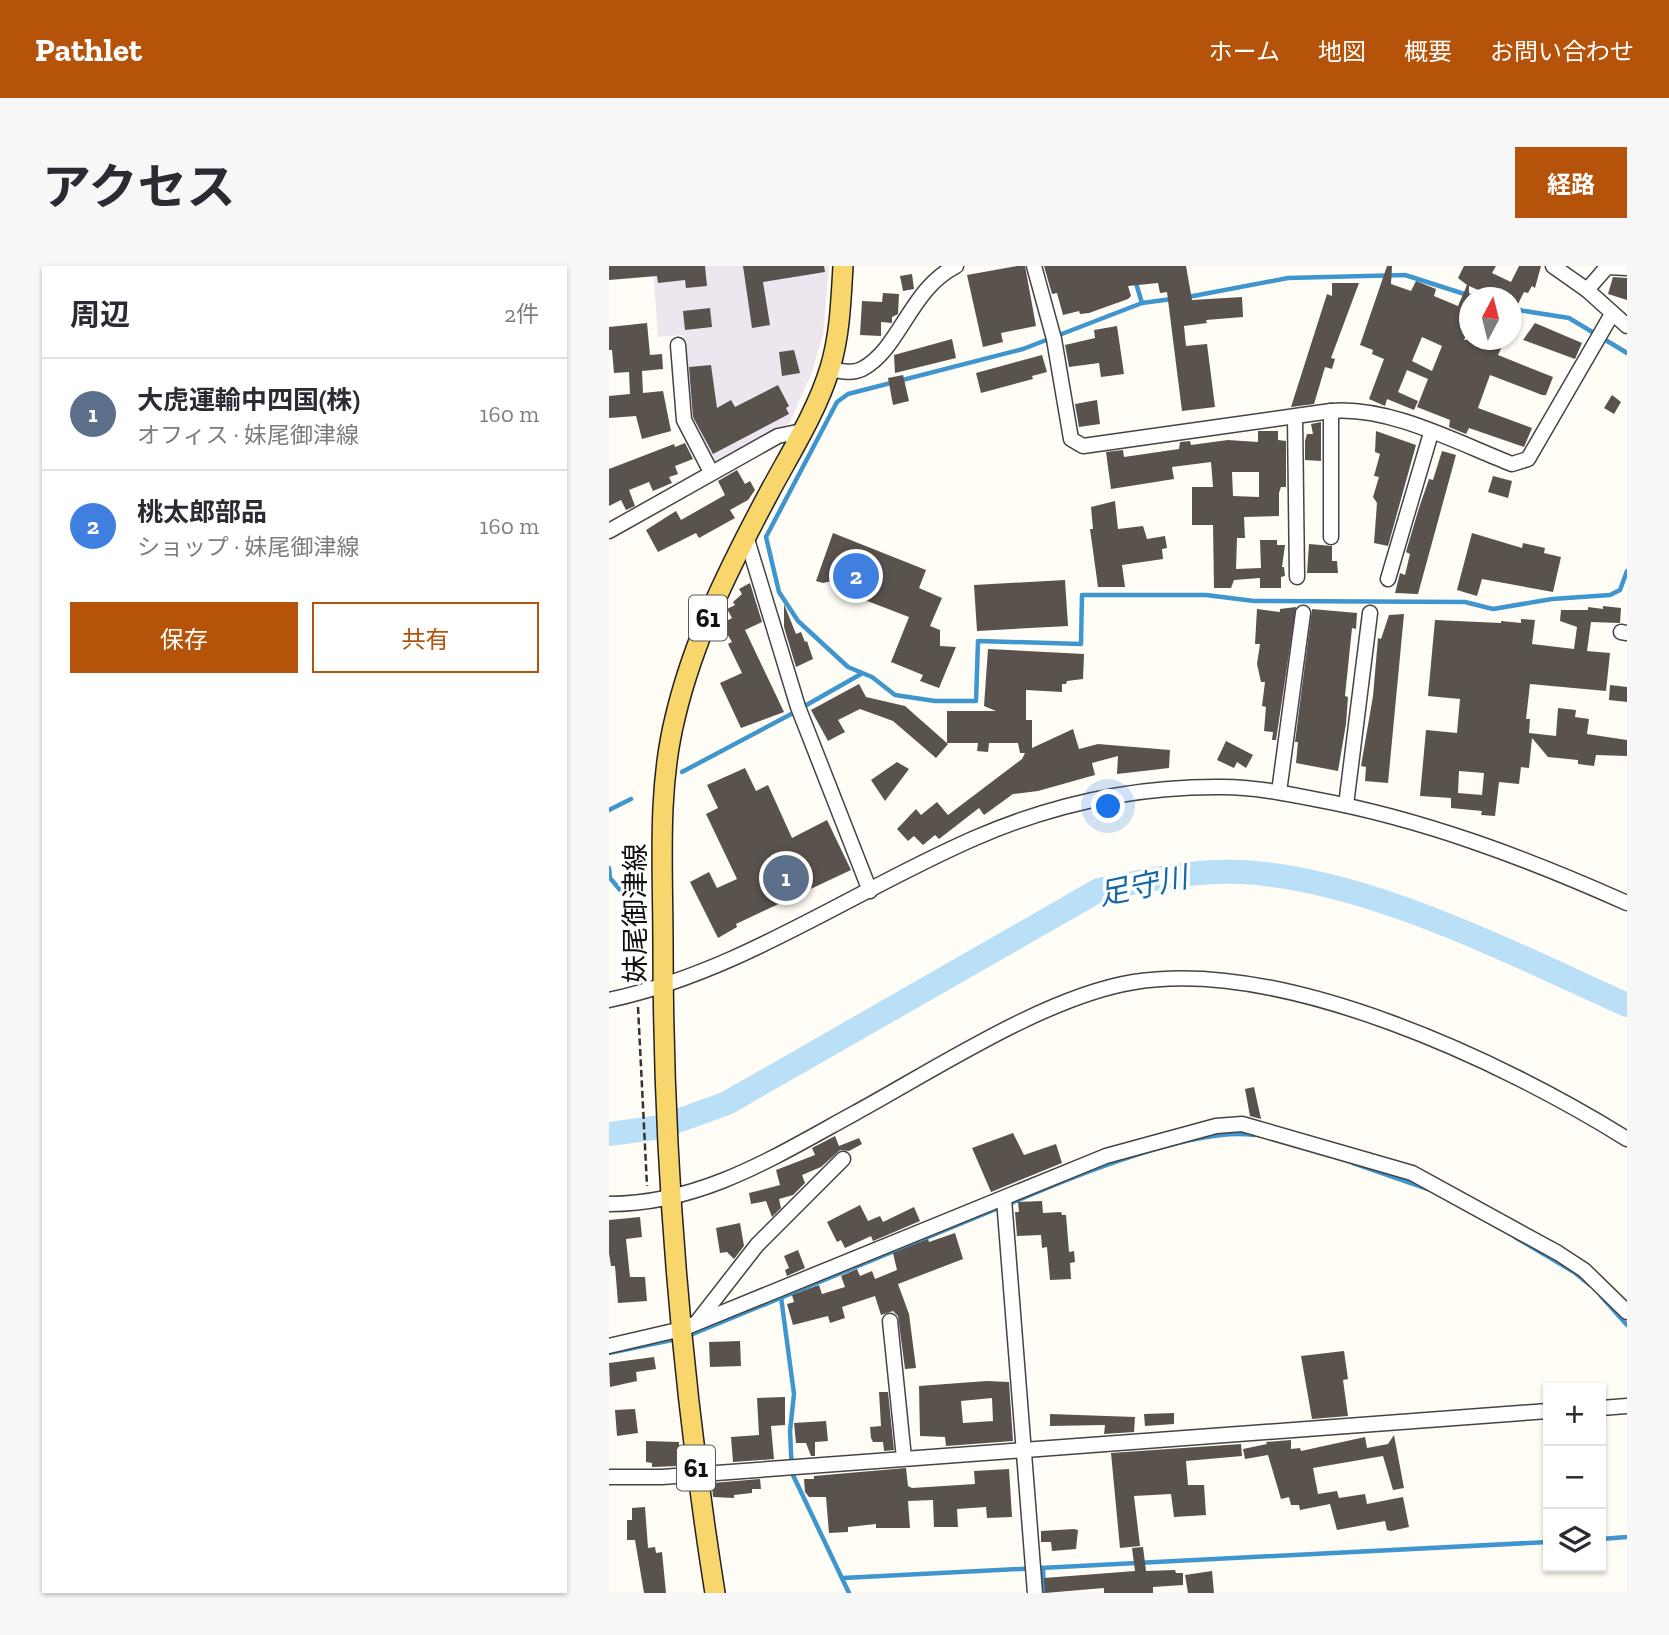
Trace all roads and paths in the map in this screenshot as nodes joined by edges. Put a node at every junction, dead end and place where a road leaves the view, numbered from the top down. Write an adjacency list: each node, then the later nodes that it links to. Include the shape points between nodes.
1 (843, 266): 11 (main road, 妹尾御津線 / 61, via 839,327)
2 (956, 266): 11 (street, via 923,290 878,357 860,370)
3 (1034, 266): 13 (street, via 1071,439 1083,446 1205,426)
4 (1553, 266): 7 (street)
5 (1607, 266): 6 (street); 7 (street)
6 (1627, 268)
7 (1587, 289): 8 (street)
8 (1612, 314): 9 (street); 15 (street, via 1528,459 1512,464)
9 (1627, 326)
10 (678, 345): 16 (street, via 684,420)
11 (830, 369): 14 (main road, 妹尾御津線 / 61)
12 (1331, 411): 13 (street); 15 (street, via 1379,413); 19 (street)
13 (1295, 418): 20 (street)
14 (802, 431): 16 (street, via 778,436); 18 (main road, 妹尾御津線 / 61)
15 (1431, 433): 21 (street)
16 (711, 472): 17 (street)
17 (609, 531)
18 (746, 536): 26 (street, via 799,710); 28 (main road, 妹尾御津線 / 61, via 718,589 674,722 665,785)
19 (1331, 537)
20 (1297, 577)
21 (1388, 579)
22 (1303, 613): 24 (street)
23 (1370, 613): 25 (street)
24 (1279, 792): 25 (street); 26 (street, via 1224,786 1105,796 975,838)
25 (1346, 805): 27 (street, via 1442,831)
26 (870, 891): 28 (street)
27 (1627, 902)
28 (663, 989): 29 (street); 33 (main road, 妹尾御津線 / 61)
29 (609, 1000)
30 (638, 1000): 34 (path)
31 (1627, 1139): 33 (street, via 1501,1069 1361,1013 1227,979 1186,978 1133,982 1067,1001 753,1169)
32 (843, 1159): 39 (street, via 757,1245)
33 (672, 1191): 36 (street); 39 (main road, 妹尾御津線 / 61)
34 (648, 1196)
35 (1005, 1203): 37 (street, via 1106,1156 1216,1126 1242,1124 1412,1173 1584,1270); 39 (street); 44 (street)
36 (609, 1204)
37 (1627, 1312)
38 (890, 1321): 45 (street)
39 (686, 1332): 40 (street); 46 (main road, 妹尾御津線 / 61)
40 (609, 1346)
41 (1627, 1406): 42 (street)
42 (1606, 1408)
43 (1543, 1411): 44 (street)
44 (1024, 1449): 45 (street); 49 (street)
45 (904, 1458): 46 (street)
46 (696, 1472): 47 (street); 48 (main road, 妹尾御津線 / 61)
47 (609, 1477)
48 (715, 1593)
49 (1035, 1593)

